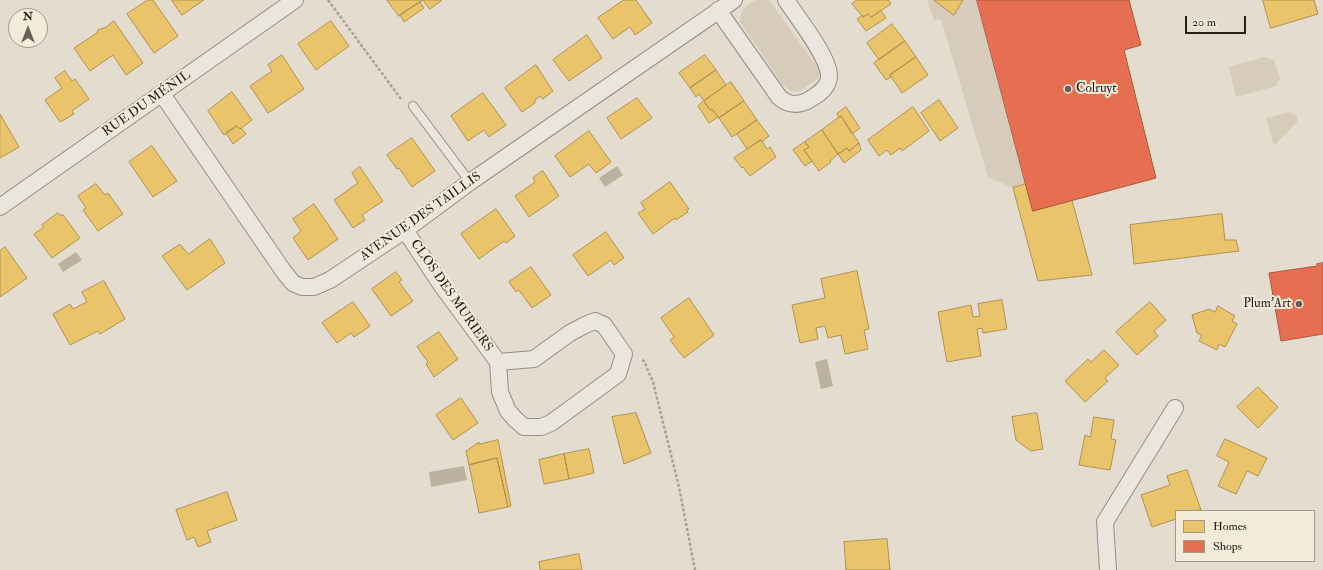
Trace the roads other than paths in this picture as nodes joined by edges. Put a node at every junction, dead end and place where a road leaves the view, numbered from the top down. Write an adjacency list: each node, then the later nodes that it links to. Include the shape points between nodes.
1 (295, 0): 5 (street, RUE DU MÉNIL)
2 (734, 0): 4 (street, AVENUE DES TAILLIS)
3 (786, 0): 4 (street, via 822,55 829,78 822,92 799,104 785,103 779,97)
4 (718, 10): 7 (street, AVENUE DES TAILLIS)
5 (162, 94): 8 (street, RUE DU MÉNIL); 9 (street, AVENUE DES TAILLIS, via 293,283 302,287 314,287 330,280)
6 (413, 106): 7 (lane)
7 (470, 182): 9 (street, AVENUE DES TAILLIS)
8 (0, 208)
9 (405, 230): 10 (street, CLOS DES MURIERS, via 442,286)
10 (498, 362): 10 (street, CLOS DES MURIERS, via 500,392 508,411 524,427 533,428 551,423 618,374 624,354 604,325 595,321 570,333 534,359)
11 (1175, 408): 12 (street, via 1105,522)
12 (1108, 570)

